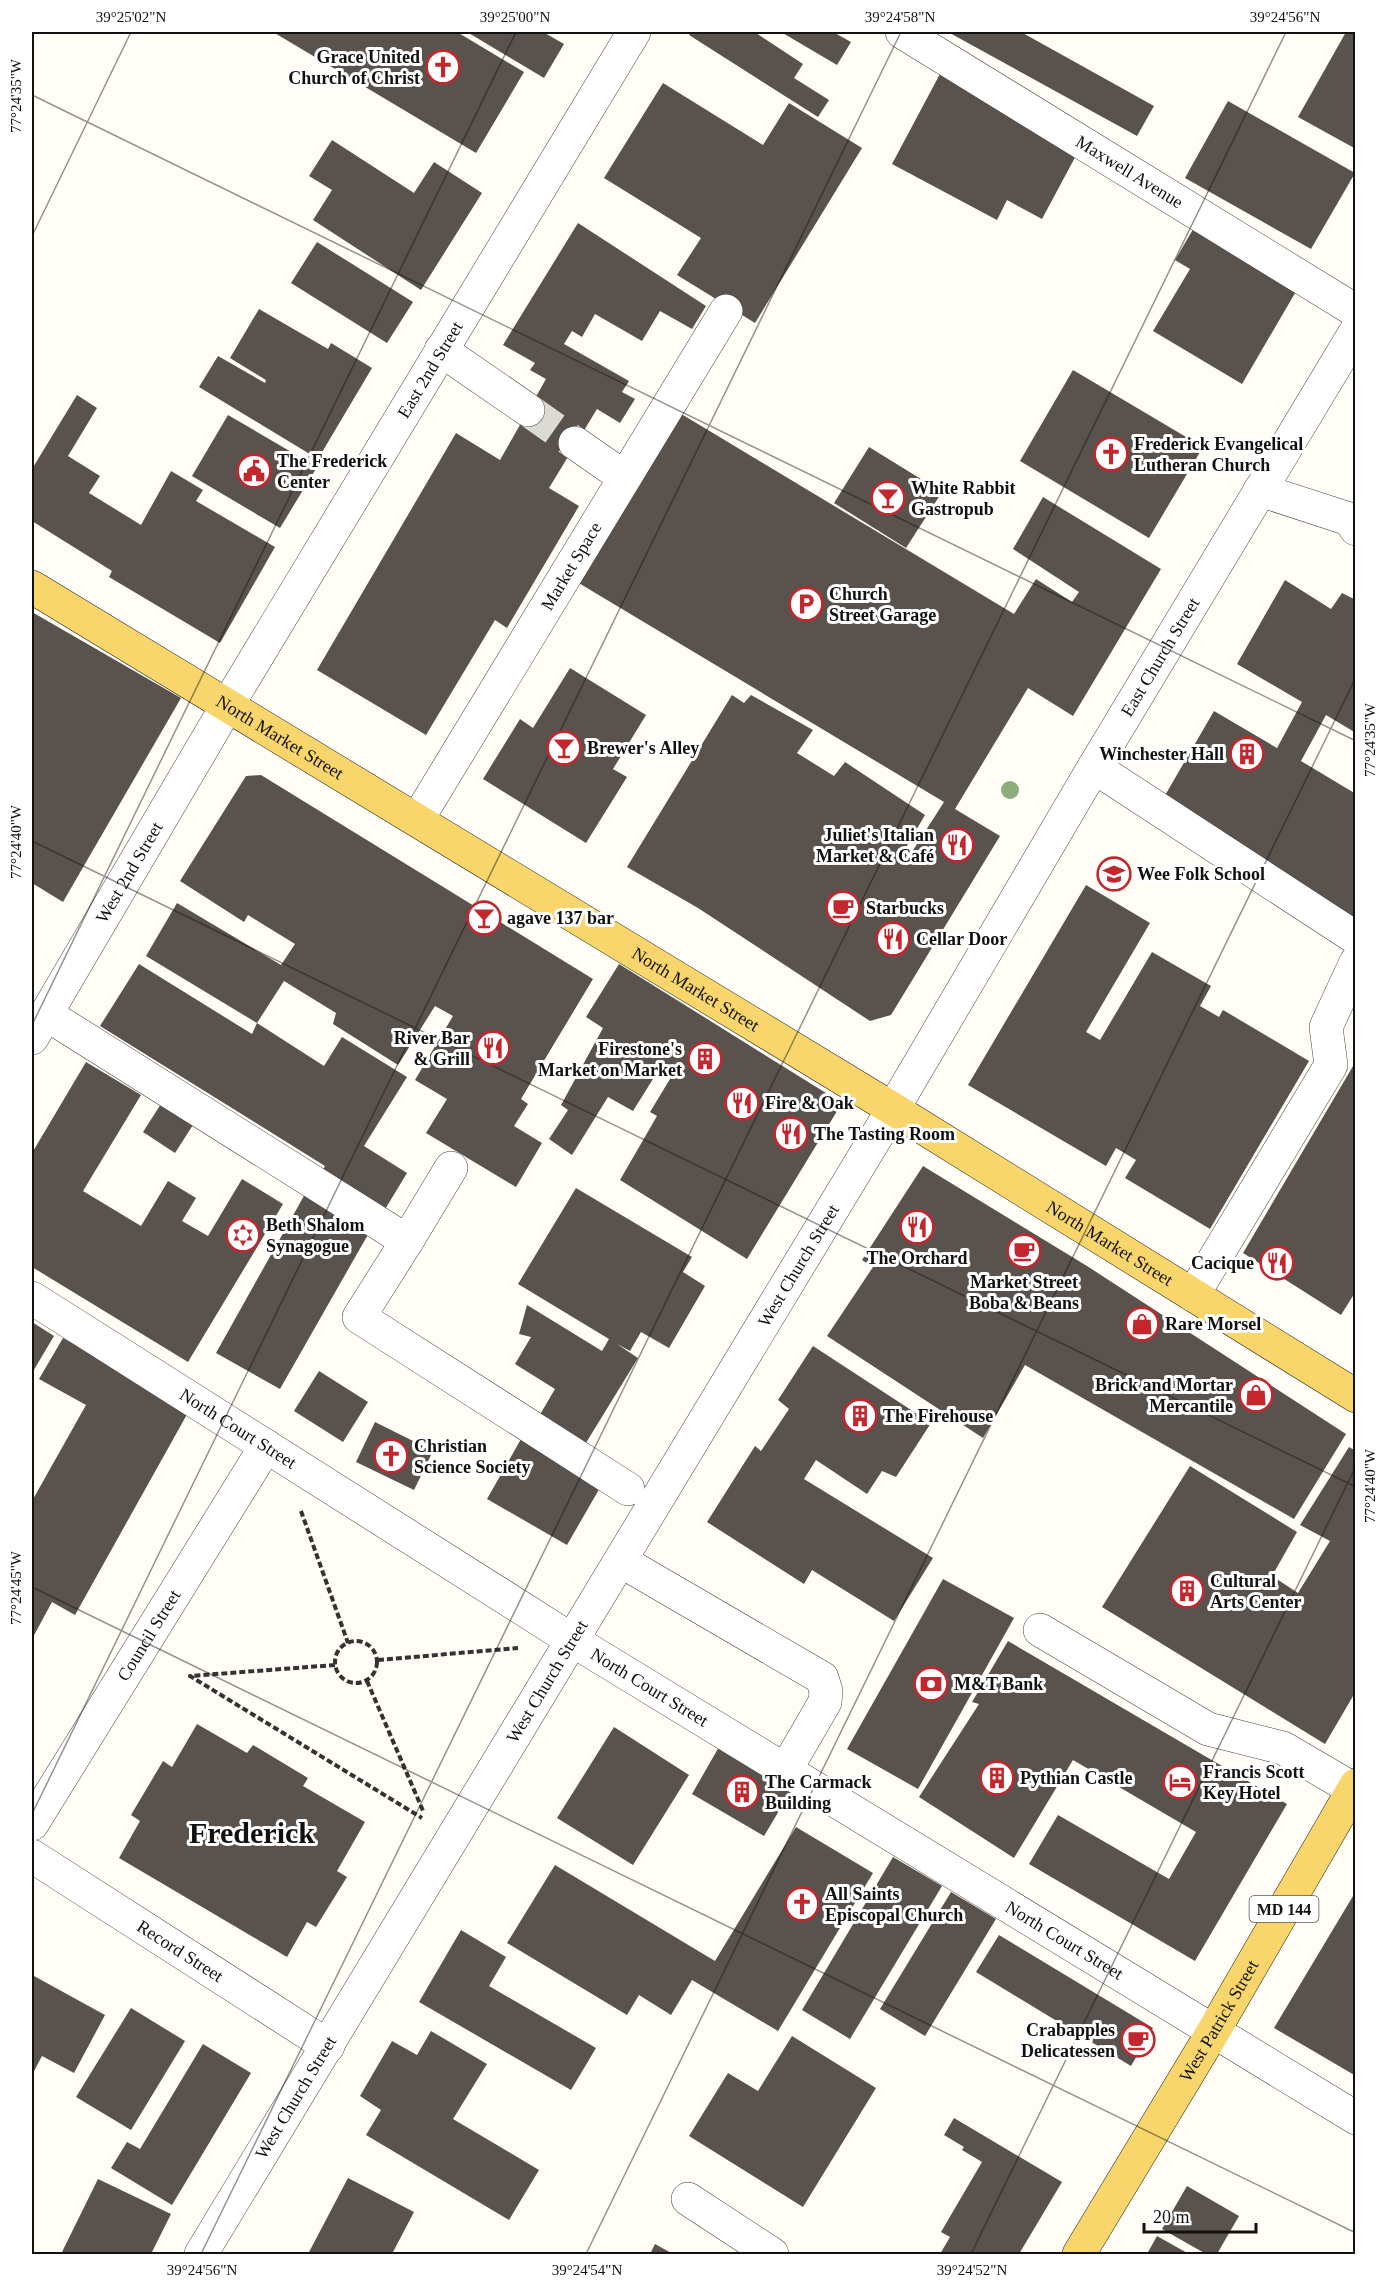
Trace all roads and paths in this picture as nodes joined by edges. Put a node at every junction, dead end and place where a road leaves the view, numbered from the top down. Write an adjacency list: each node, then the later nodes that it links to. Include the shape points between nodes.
1 (634, 32): 6 (street, East 2nd Street)
2 (903, 32): 4 (street, Maxwell Avenue)
3 (726, 311): 9 (street, Market Space)
4 (1356, 311)
5 (1356, 331): 10 (street, East Church Street)
6 (441, 350): 7 (street); 13 (street, East 2nd Street)
7 (528, 410)
8 (575, 443): 9 (street)
9 (624, 477): 15 (street, Market Space)
10 (1260, 490): 11 (street); 14 (street, East Church Street)
11 (1354, 521)
12 (32, 587): 13 (main road, North Market Street)
13 (226, 706): 15 (main road, North Market Street); 18 (street, West 2nd Street)
14 (1094, 767): 16 (street); 19 (street, East Church Street)
15 (417, 820): 19 (main road, North Market Street)
16 (1356, 938)
17 (1356, 962): 22 (street, via 1326,1027 1331,1065)
18 (39, 1026): 21 (street)
19 (894, 1109): 22 (main road, North Market Street); 28 (street, West Church Street)
20 (451, 1168): 21 (street)
21 (407, 1241): 26 (street, via 359,1317)
22 (1193, 1295): 24 (main road, North Market Street)
23 (32, 1298): 25 (street, North Court Street)
24 (1356, 1396)
25 (266, 1446): 30 (street, North Court Street); 38 (street, Council Street)
26 (628, 1489)
27 (297, 1502): 31 (path)
28 (621, 1561): 30 (street, West Church Street); 36 (street, via 822,1678 825,1702)
29 (1041, 1630): 37 (street, via 1208,1729 1283,1748)
30 (572, 1640): 36 (street, North Court Street); 41 (street, West Church Street)
31 (348, 1643): 33 (path, via 363,1642 374,1649); 34 (path, via 341,1647)
32 (523, 1648): 33 (path)
33 (378, 1660): 35 (path, via 375,1673)
34 (335, 1665): 35 (path, via 343,1680); 35 (path, via 190,1676 429,1823)
35 (367, 1682)
36 (785, 1771): 40 (street, North Court Street)
37 (1354, 1787): 40 (main road, West Patrick Street / MD 144)
38 (32, 1824)
39 (32, 1856): 41 (street, Record Street)
40 (1213, 2032): 42 (street, North Court Street); 46 (main road, West Patrick Street / MD 144)
41 (328, 2046): 44 (street, West Church Street)
42 (1356, 2118)
43 (688, 2199): 45 (street)
44 (201, 2254)
45 (772, 2254)
46 (1079, 2254)

